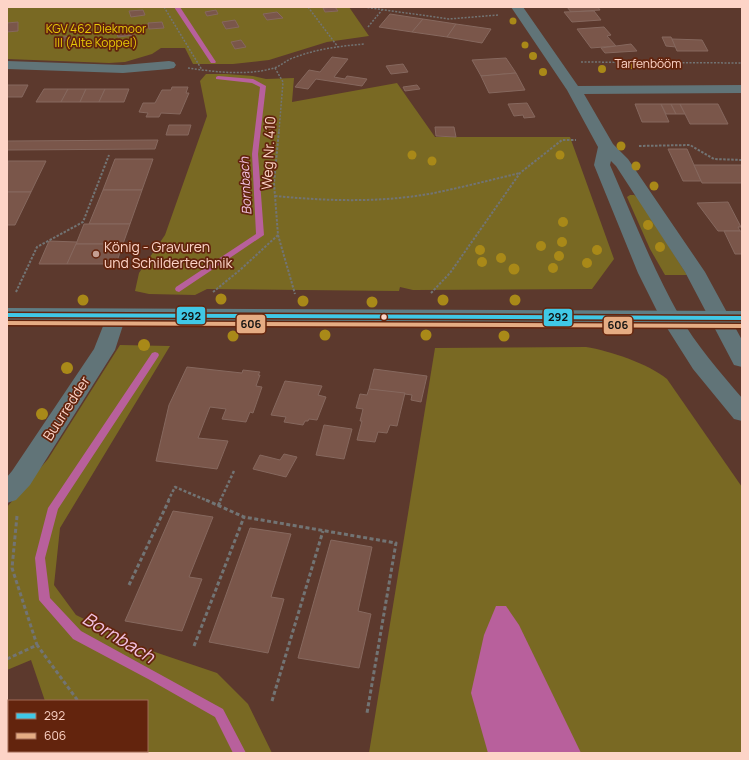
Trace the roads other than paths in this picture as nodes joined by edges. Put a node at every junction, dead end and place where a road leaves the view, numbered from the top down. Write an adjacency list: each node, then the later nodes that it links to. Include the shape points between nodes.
1 (519, 10): 5 (street)
2 (7, 65): 3 (street, via 123,69)
3 (169, 65)
4 (742, 89): 5 (street, Tarfenbööm)
5 (574, 90): 6 (street)
6 (604, 144): 9 (street, via 602,165 648,273); 10 (street, via 622,163 695,272)
7 (7, 316): 8 (main road)
8 (116, 316): 9 (main road); 14 (street, Buurredder, via 104,350)
9 (670, 317): 10 (main road); 13 (street, via 700,364)
10 (718, 318): 11 (main road); 12 (street)
11 (742, 318)
12 (742, 360)
13 (742, 413)
14 (14, 486)

